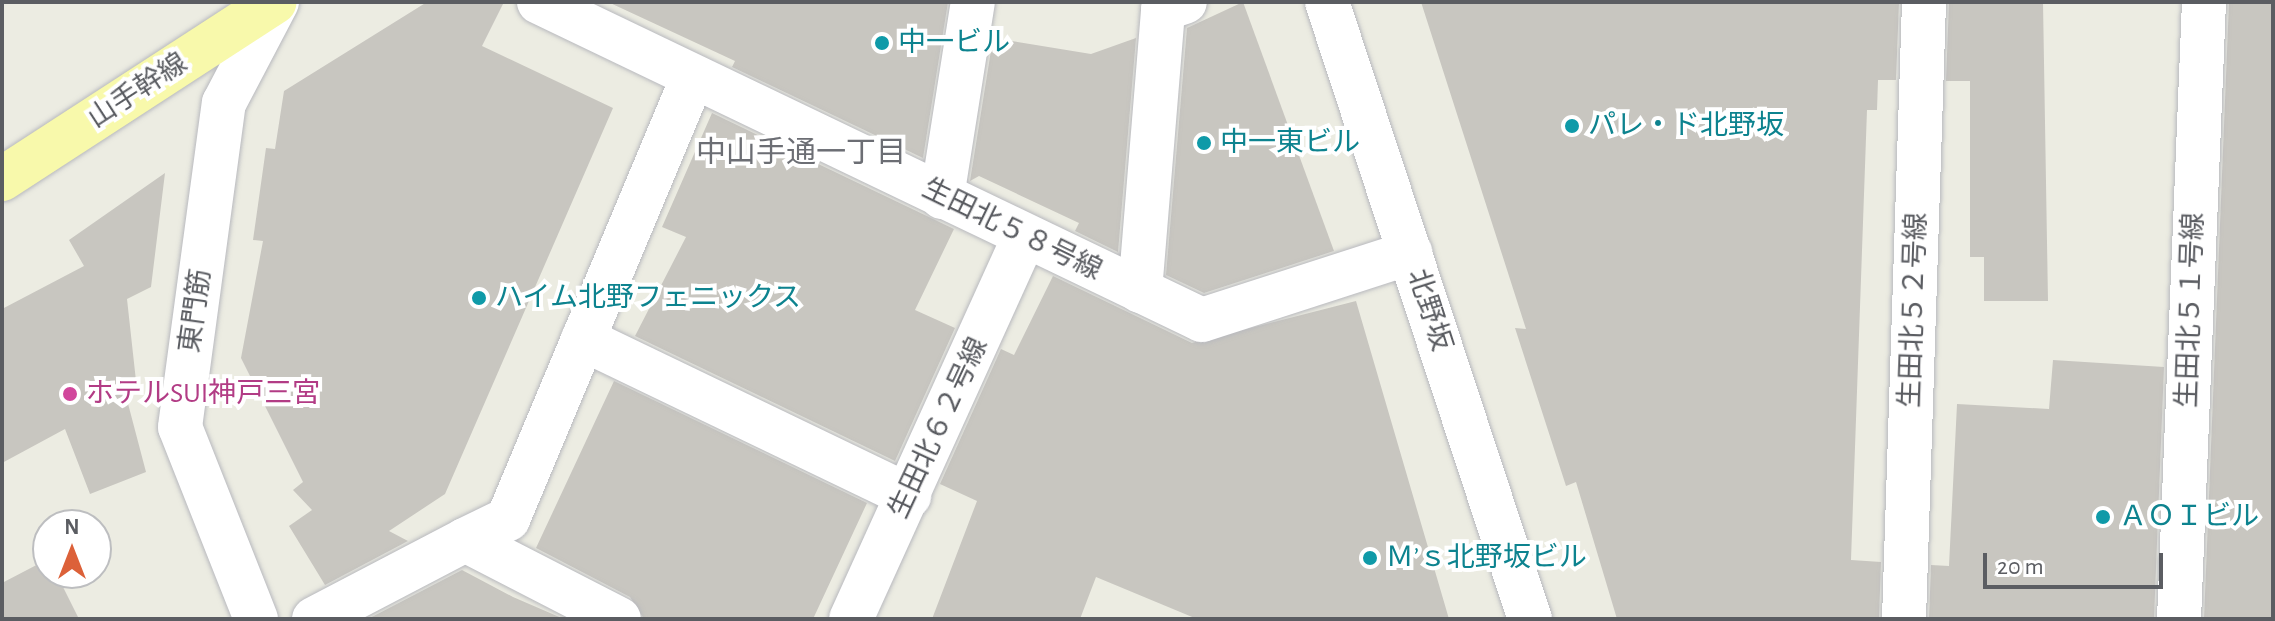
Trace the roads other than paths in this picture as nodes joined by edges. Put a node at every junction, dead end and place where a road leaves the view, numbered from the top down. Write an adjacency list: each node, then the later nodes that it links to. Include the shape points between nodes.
1 (276, 2): 9 (main road, 山手幹線); 17 (street, 東門筋, via 224,103 180,427)
2 (539, 2): 8 (street, 生田北５８号線)
3 (973, 2): 10 (street)
4 (1185, 2): 13 (street, via 1163,9)
5 (1327, 2): 12 (street, 北野坂)
6 (1924, 2): 22 (street, 生田北５２号線)
7 (2204, 2): 23 (street, 生田北５１号線)
8 (693, 77): 10 (street, 生田北５８号線); 14 (street)
9 (2, 179)
10 (942, 197): 11 (street, 生田北５８号線)
11 (1024, 237): 13 (street, 生田北５８号線); 15 (street, 生田北６２号線)
12 (1410, 253): 13 (street, 生田北５８号線, via 1202,320); 21 (street, 北野坂)
13 (1140, 291)
14 (583, 339): 15 (street); 16 (street, via 508,519)
15 (909, 496): 20 (street, 生田北６２号線)
16 (465, 540): 18 (street); 19 (street)
17 (256, 619)
18 (314, 619)
19 (619, 619)
20 (851, 619)
21 (1530, 619)
22 (1904, 619)
23 (2179, 619)

